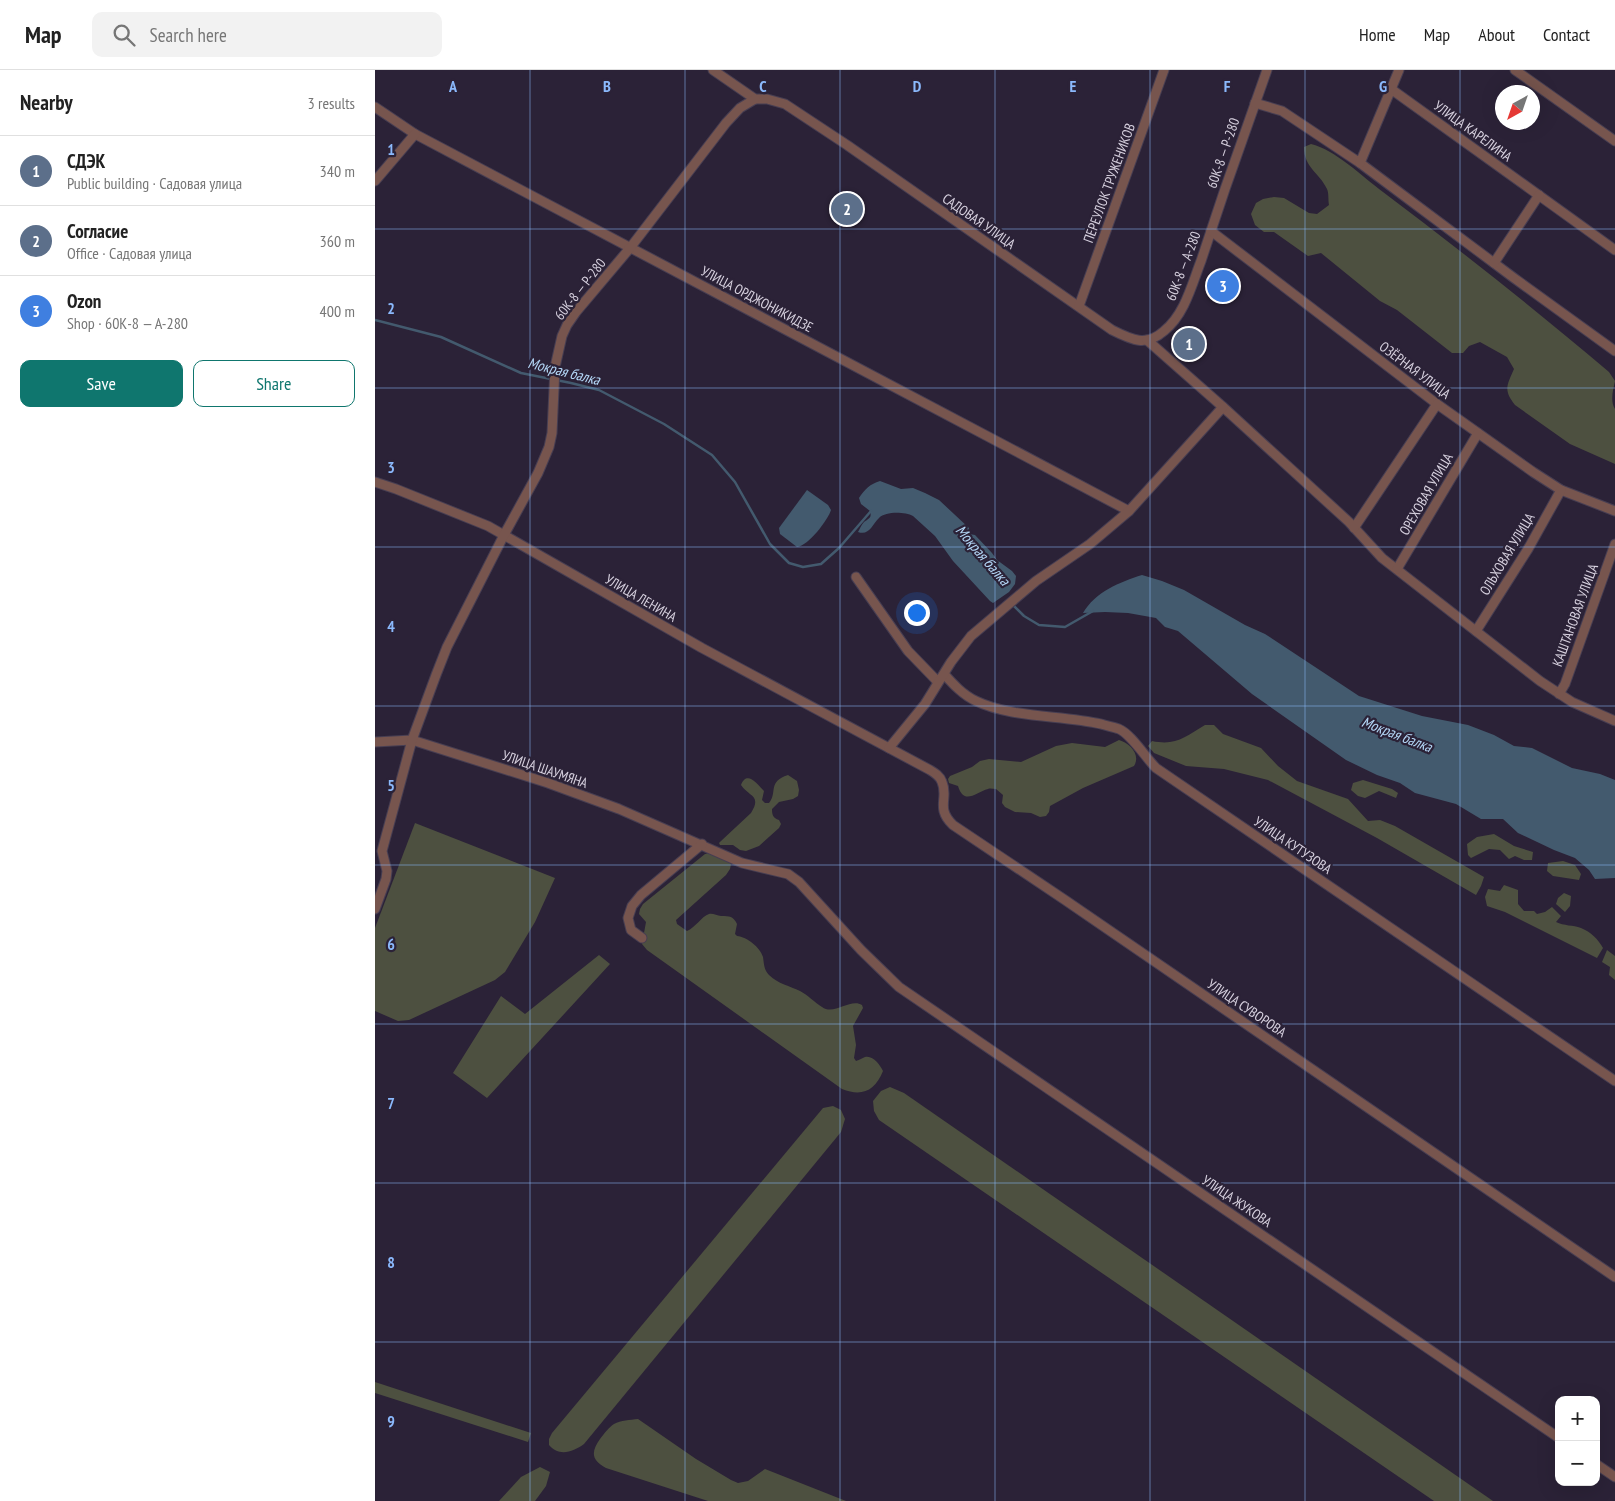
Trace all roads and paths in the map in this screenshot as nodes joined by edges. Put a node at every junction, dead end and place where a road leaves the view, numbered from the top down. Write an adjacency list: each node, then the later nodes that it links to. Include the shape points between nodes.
1 (713, 70): 7 (street, САДОВАЯ УЛИЦА)
2 (1164, 70): 20 (street, ПЕРЕУЛОК ТРУЖЕНИКОВ)
3 (1267, 70): 8 (street, 60К-8 — Р-280)
4 (1399, 70): 6 (street)
5 (1515, 70): 11 (street)
6 (1391, 89): 12 (street); 14 (street, УЛИЦА КАРЕЛИНА)
7 (755, 99): 17 (street, 60К-8 — Р-280, via 740,108 726,123); 20 (street, САДОВАЯ УЛИЦА, via 785,104)
8 (1255, 103): 12 (street, via 1282,110); 15 (street, 60К-8 — Р-280)
9 (375, 107): 10 (street, УЛИЦА ОРДЖОНИКИДЗЕ)
10 (415, 134): 13 (street); 17 (street, УЛИЦА ОРДЖОНИКИДЗЕ)
11 (1615, 141)
12 (1360, 163): 19 (street)
13 (375, 181)
14 (1539, 195): 18 (street, УЛИЦА КАРЕЛИНА); 19 (street)
15 (1216, 217): 16 (street, 60К-8 — А-280)
16 (1211, 231): 21 (street, 60К-8 — А-280, via 1181,309 1165,331); 23 (street, ОЗЁРНАЯ УЛИЦА)
17 (630, 248): 28 (street, УЛИЦА ОРДЖОНИКИДЗЕ); 31 (street, 60К-8 — Р-280, via 567,325 555,366 549,447)
18 (1615, 250)
19 (1494, 263): 22 (street)
20 (1079, 306): 21 (street, САДОВАЯ УЛИЦА, via 1125,337)
21 (1147, 340): 24 (street)
22 (1615, 351)
23 (1437, 404): 25 (street, ОЗЁРНАЯ УЛИЦА); 30 (street)
24 (1223, 407): 28 (street); 30 (street)
25 (1478, 433): 27 (street, ОЗЁРНАЯ УЛИЦА); 33 (street, ОРЕХОВАЯ УЛИЦА)
26 (375, 482): 31 (street, УЛИЦА ЛЕНИНА)
27 (1561, 490): 29 (street, ОЗЁРНАЯ УЛИЦА); 35 (street, ОЛЬХОВАЯ УЛИЦА)
28 (1129, 511): 36 (street, via 1090,544 1035,581 984,624 961,648)
29 (1615, 511)
30 (1354, 528): 33 (street)
31 (504, 534): 39 (street, 60К-8 — Р-280, via 447,647); 41 (street, УЛИЦА ЛЕНИНА, via 702,648)
32 (1615, 544): 37 (street, КАШТАНОВАЯ УЛИЦА)
33 (1397, 569): 35 (street)
34 (856, 577): 36 (street, УЛИЦА КУТУЗОВА, via 907,651)
35 (1476, 631): 37 (street)
36 (941, 678): 41 (street, via 925,704); 46 (street, УЛИЦА КУТУЗОВА, via 984,704 1013,712 1121,729 1156,768)
37 (1559, 694): 38 (street)
38 (1615, 721)
39 (412, 740): 40 (street, УЛИЦА ШАУМЯНА); 42 (street, УЛИЦА ШАУМЯНА, via 548,783); 43 (street, 60К-8 — Р-280, via 382,850 387,871)
40 (375, 742)
41 (889, 748): 47 (street, УЛИЦА СУВОРОВА, via 938,776 944,790 944,812 953,825)
42 (702, 844): 44 (street, via 632,906 628,918 631,930); 45 (street, УЛИЦА ШАУМЯНА, via 742,863 788,874)
43 (375, 909)
44 (642, 938)
45 (899, 987): 48 (street, УЛИЦА ЖУКОВА)
46 (1615, 1081)
47 (1615, 1277)
48 (1555, 1435)
49 (1600, 1467): 50 (street)
50 (1615, 1477)

